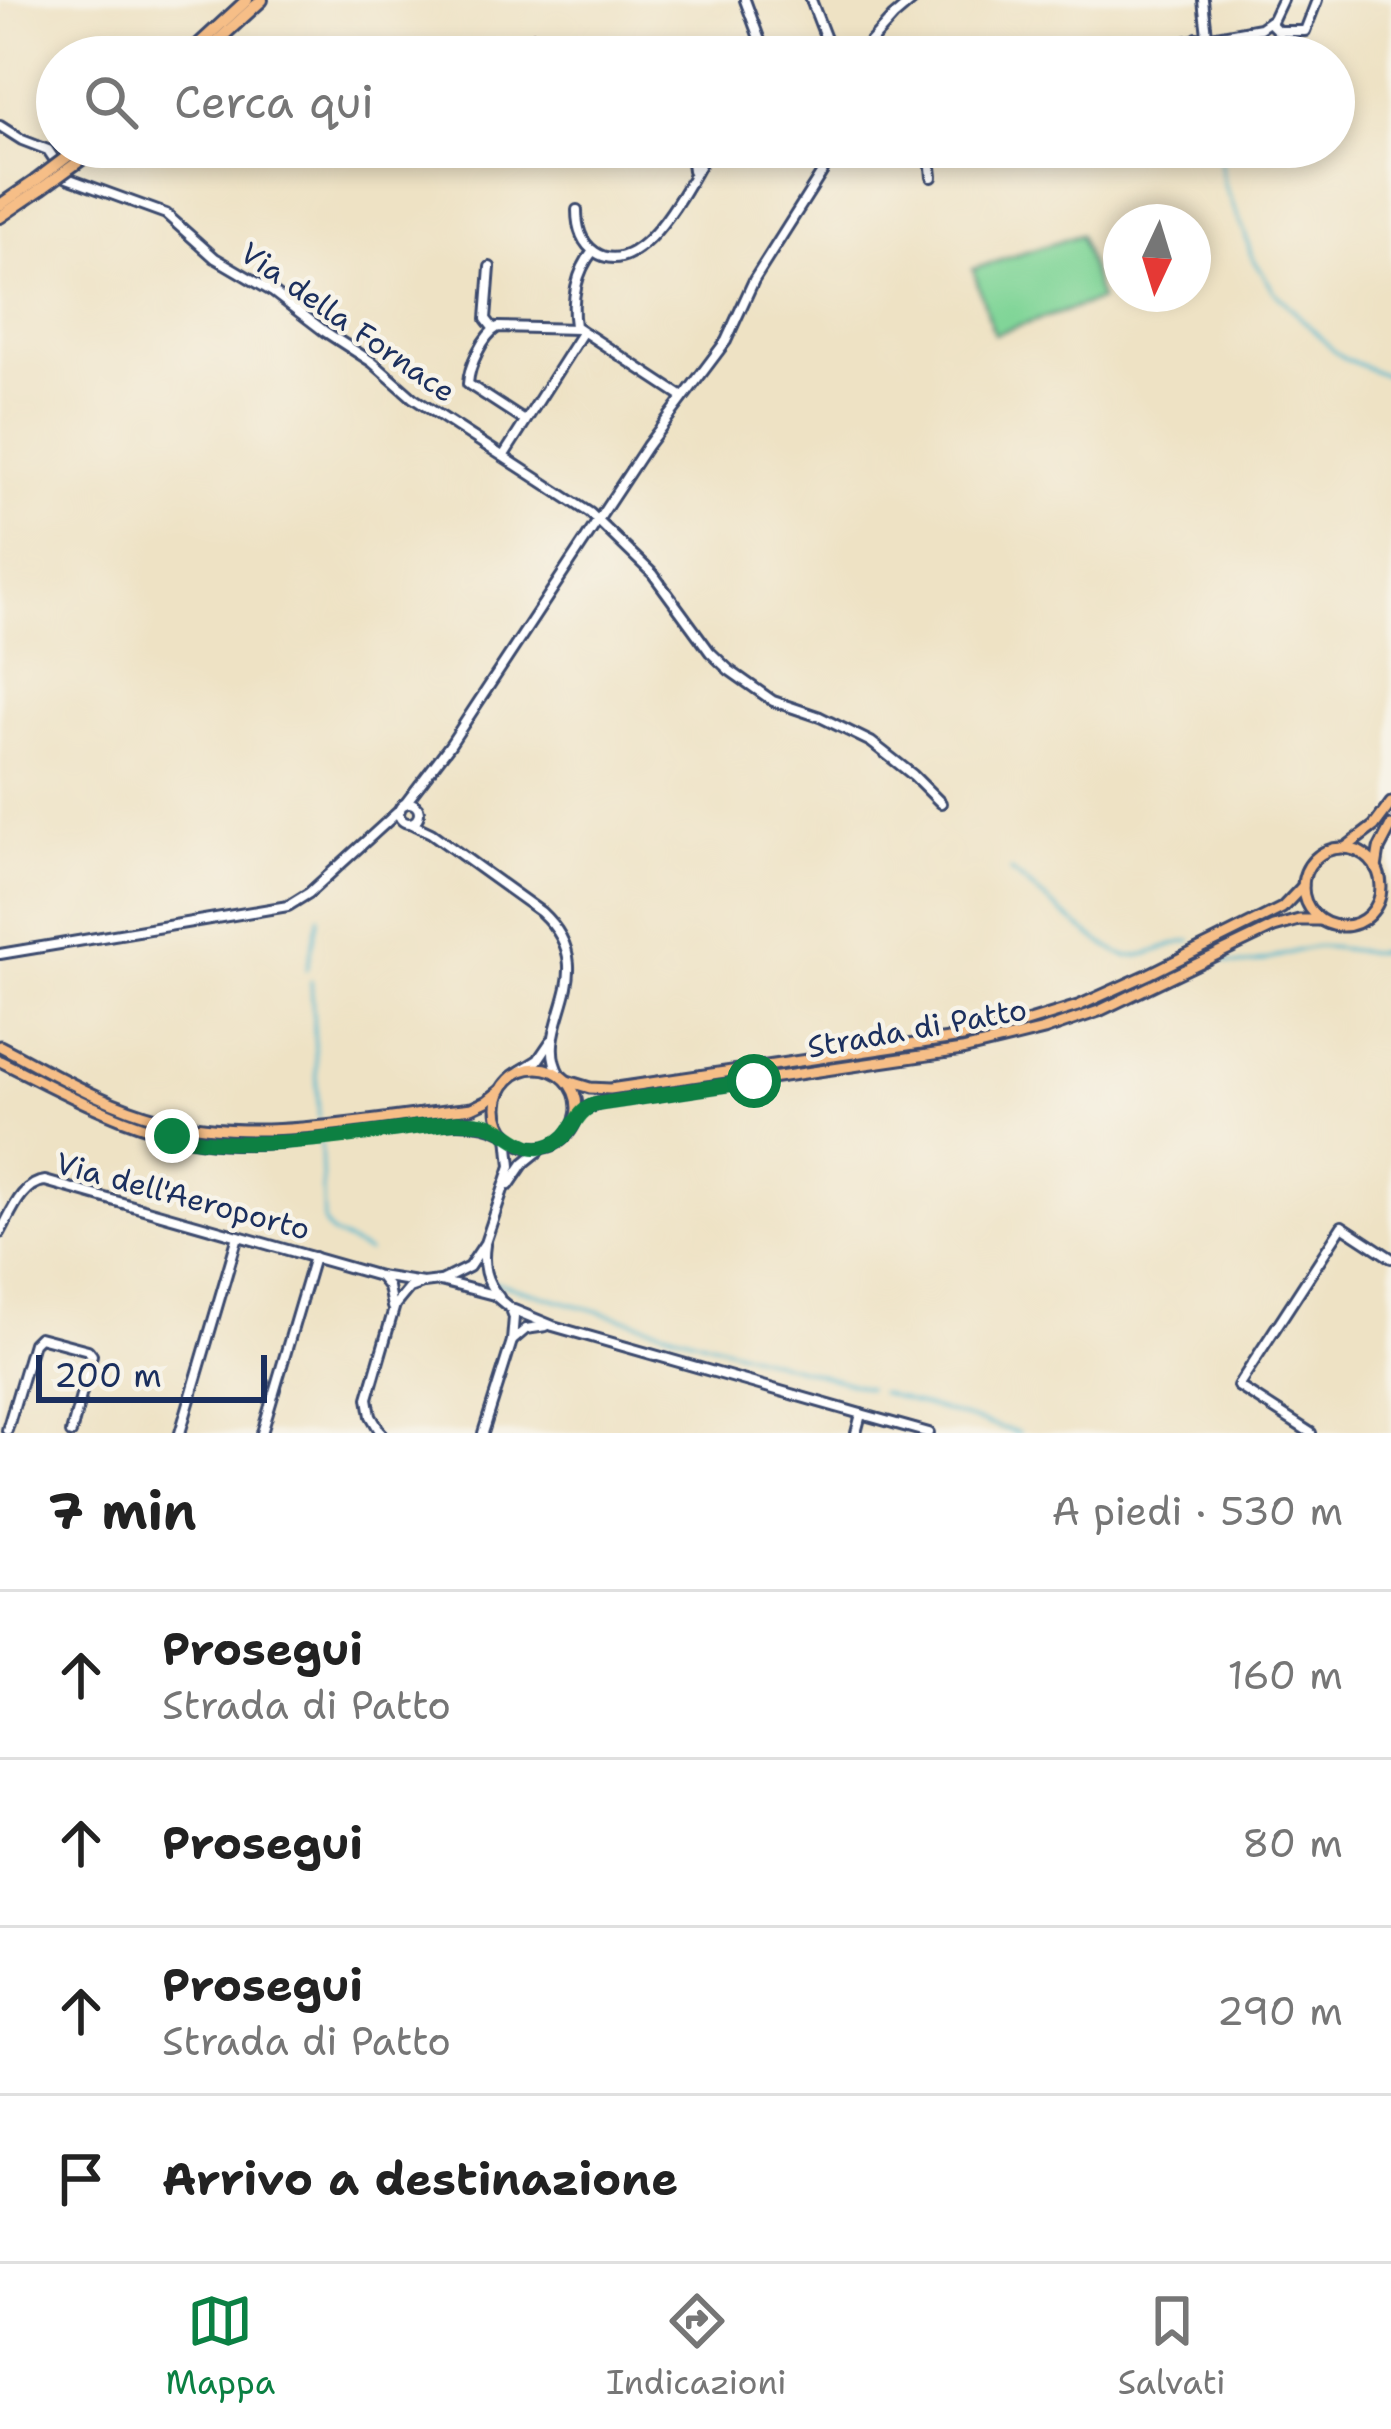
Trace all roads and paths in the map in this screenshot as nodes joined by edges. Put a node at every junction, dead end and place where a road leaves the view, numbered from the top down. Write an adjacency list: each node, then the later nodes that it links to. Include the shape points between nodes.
1 (248, 0): 10 (highway)
2 (262, 0): 11 (highway)
3 (745, 0): 12 (street)
4 (811, 0): 13 (street)
5 (913, 0): 14 (street)
6 (1202, 0): 15 (street)
7 (1282, 0): 9 (street)
8 (1317, 0): 9 (street, via 1305,31 1278,31)
9 (1270, 22): 15 (street)
10 (208, 36)
11 (223, 36)
12 (758, 36)
13 (825, 36)
14 (876, 36)
15 (1202, 36)
16 (0, 126): 17 (street)
17 (36, 144)
18 (62, 168): 26 (highway, bridge)
19 (692, 168): 25 (street)
20 (698, 168): 25 (street)
21 (825, 168): 35 (street, via 726,341)
22 (931, 168): 23 (street)
23 (932, 177)
24 (67, 178): 37 (street, Via della Fornace, via 166,214 215,258)
25 (690, 181): 27 (street); 31 (street, via 641,245 618,257)
26 (38, 185): 28 (highway); 30 (highway)
27 (703, 193)
28 (0, 205)
29 (578, 210): 31 (street, via 580,233)
30 (0, 217)
31 (593, 251): 34 (street, via 578,276 573,318)
32 (490, 267): 33 (street, via 486,319)
33 (493, 328): 34 (street); 36 (street, via 468,384)
34 (580, 331): 35 (street); 36 (street)
35 (682, 398): 38 (street)
36 (524, 421): 37 (street)
37 (504, 455): 38 (street, Via della Fornace)
38 (597, 520): 39 (street); 40 (street, Via della Fornace, via 653,574 729,670 773,701 871,742)
39 (419, 787): 42 (street); 43 (street)
40 (940, 803)
41 (1391, 803): 47 (main road, Strada di Patto)
42 (402, 807): 43 (street); 44 (street, via 402,821); 51 (street, via 286,907)
43 (419, 812): 44 (street); 46 (street)
44 (410, 823): 46 (street)
45 (1391, 826): 48 (main road, Strada di Patto)
46 (430, 833): 52 (street, via 555,927 569,976)
47 (1346, 848): 48 (main road); 49 (main road, Strada di Patto, via 1316,858)
48 (1376, 868): 50 (main road, Strada di Patto, via 1380,896 1369,916 1349,926)
49 (1303, 886): 50 (main road); 56 (main road, Strada di Patto, via 1282,908 1149,974 1023,1023 610,1089)
50 (1320, 920): 58 (main road, Strada di Patto, via 1274,926 1099,1011 1004,1042 601,1103)
51 (0, 954)
52 (554, 1035): 55 (street); 56 (street, via 552,1055)
53 (0, 1046): 57 (main road, via 138,1112 209,1129 472,1108)
54 (0, 1061): 59 (main road, via 131,1123 193,1140 281,1142 458,1122)
55 (520, 1071): 56 (main road, via 537,1067); 57 (main road)
56 (564, 1078): 58 (main road)
57 (501, 1090): 59 (main road, via 496,1109)
58 (576, 1117): 60 (main road, via 567,1135)
59 (507, 1134): 60 (main road); 61 (street)
60 (544, 1148): 61 (street)
61 (505, 1191): 64 (street)
62 (0, 1233): 63 (street, Via dell'Aeroporto, via 27,1187 45,1180)
63 (238, 1236): 65 (street, Via dell'Aeroporto); 78 (street)
64 (485, 1243): 68 (street, via 469,1267); 70 (street, via 485,1273)
65 (314, 1257): 67 (street, Via dell'Aeroporto); 79 (street)
66 (1391, 1258): 84 (street, via 1342,1226 1238,1386)
67 (379, 1276): 69 (street, Via dell'Aeroporto); 72 (street)
68 (440, 1281): 69 (street, Via dell'Aeroporto); 70 (street, Via dell'Aeroporto)
69 (423, 1282): 72 (street, via 403,1293)
70 (502, 1299): 71 (street)
71 (511, 1309): 73 (street); 74 (street)
72 (392, 1314): 80 (street, via 368,1398)
73 (553, 1326): 74 (street, via 532,1327); 75 (street)
74 (512, 1341): 81 (street)
75 (861, 1414): 82 (street); 83 (street)
76 (8, 1430): 77 (street, via 39,1336 92,1355)
77 (71, 1433)
78 (180, 1433)
79 (262, 1433)
80 (381, 1433)
81 (484, 1433)
82 (856, 1433)
83 (929, 1433)
84 (1311, 1433)

